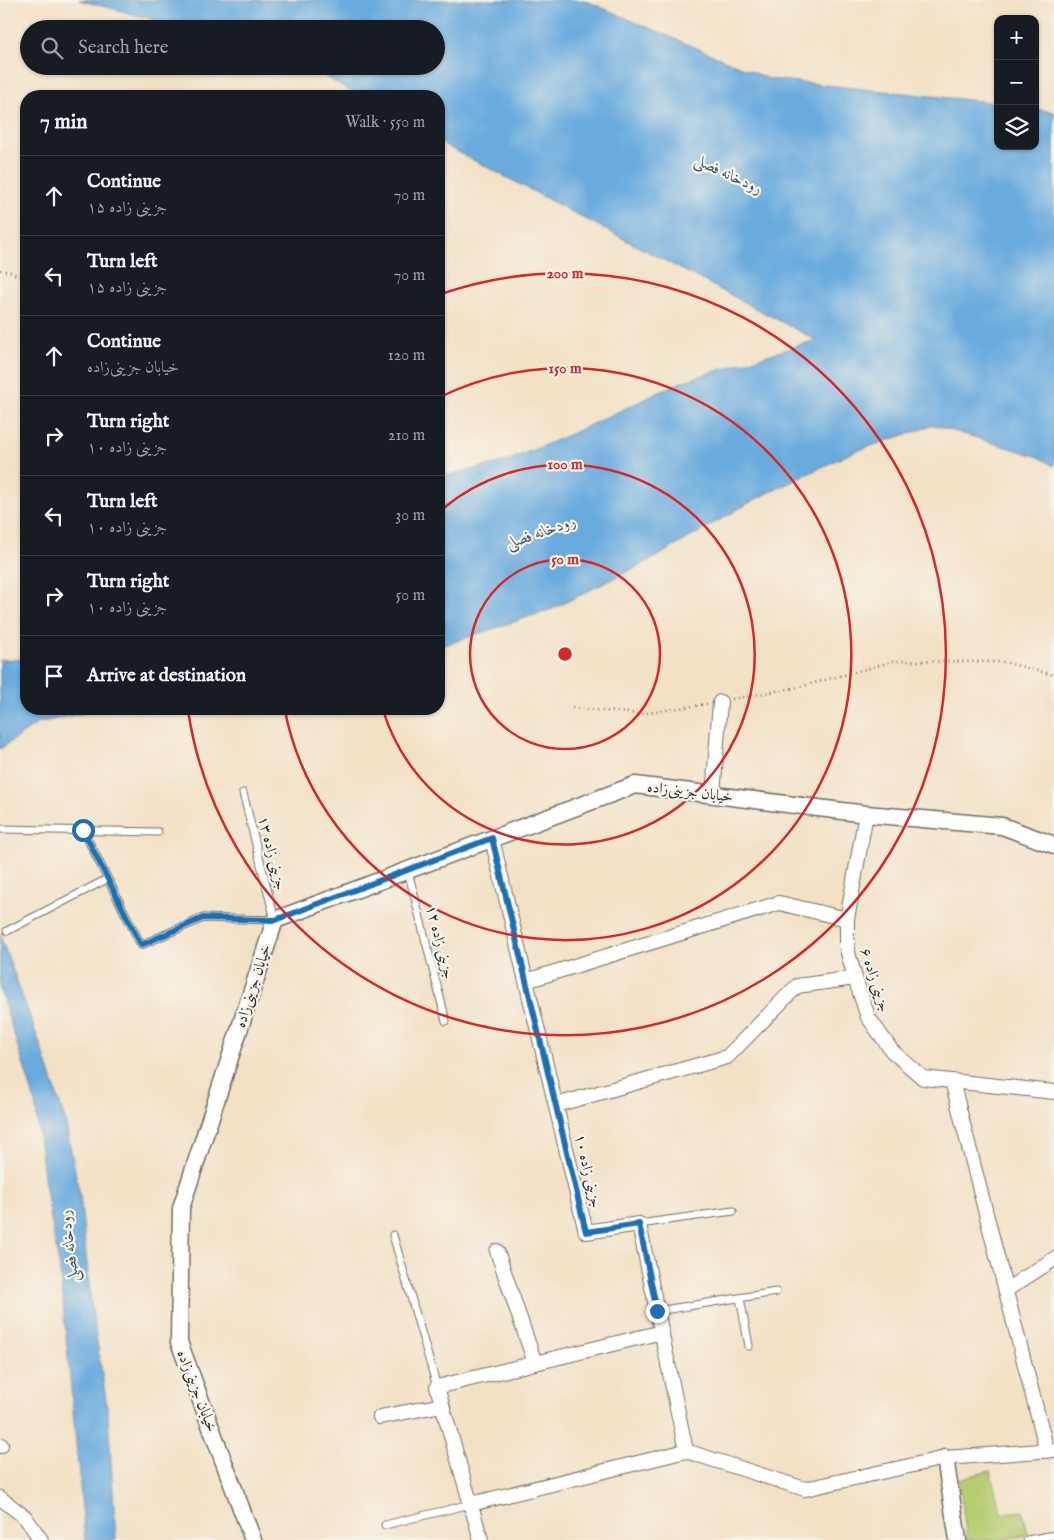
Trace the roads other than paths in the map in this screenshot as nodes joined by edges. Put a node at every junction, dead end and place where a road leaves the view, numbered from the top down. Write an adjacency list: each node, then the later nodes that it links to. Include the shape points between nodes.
1 (720, 702): 3 (street)
2 (243, 793): 13 (lane, جزینی زاده ۱۳)
3 (713, 795): 4 (street, خیابان جزینی‌زاده); 8 (street, خیابان جزینی‌زاده, via 635,786)
4 (866, 814): 9 (street, خیابان جزینی‌زاده, via 1002,826); 12 (street, جزینی زاده ۶)
5 (0, 829): 6 (lane)
6 (83, 830): 7 (lane); 11 (lane)
7 (158, 832)
8 (492, 838): 10 (street, خیابان جزینی‌زاده); 16 (street, جزینی زاده ۱۰)
9 (1054, 846)
10 (408, 870): 13 (street, خیابان جزینی‌زاده); 17 (lane, جزینی زاده ۱۲)
11 (107, 879): 13 (lane, via 141,945 203,918); 14 (lane)
12 (847, 919): 15 (street, جزینی زاده ۶, via 847,949); 16 (street, via 779,903)
13 (275, 920): 44 (street, خیابان جزینی‌زاده, via 181,1208 179,1342)
14 (7, 931)
15 (855, 978): 18 (street, جزینی زاده ۶, via 868,1017 892,1051 923,1078); 20 (street, via 797,986 726,1057)
16 (526, 981): 20 (street, جزینی زاده ۱۰)
17 (446, 1021)
18 (952, 1081): 19 (street, جزینی زاده ۶); 26 (street)
19 (1054, 1092)
20 (556, 1105): 22 (street, جزینی زاده ۱۰, via 586,1232)
21 (733, 1210): 22 (lane)
22 (639, 1224): 29 (street)
23 (393, 1235): 33 (lane)
24 (497, 1251): 32 (street)
25 (1054, 1259): 26 (street)
26 (1006, 1290): 36 (street)
27 (776, 1292): 28 (lane)
28 (740, 1298): 29 (lane); 31 (lane)
29 (657, 1311): 30 (street)
30 (662, 1332): 32 (street); 37 (street)
31 (749, 1346)
32 (535, 1363): 33 (street)
33 (437, 1387): 34 (street)
34 (442, 1406): 35 (street); 40 (street)
35 (380, 1417)
36 (1050, 1450): 38 (street)
37 (686, 1451): 38 (street, via 805,1489); 40 (street)
38 (946, 1458): 46 (street)
39 (0, 1498): 43 (street, via 25,1517)
40 (471, 1504): 41 (lane); 45 (street)
41 (385, 1525)
42 (1054, 1535): 47 (lane)
43 (40, 1540)
44 (253, 1540)
45 (481, 1540)
46 (958, 1540)
47 (1027, 1540)

